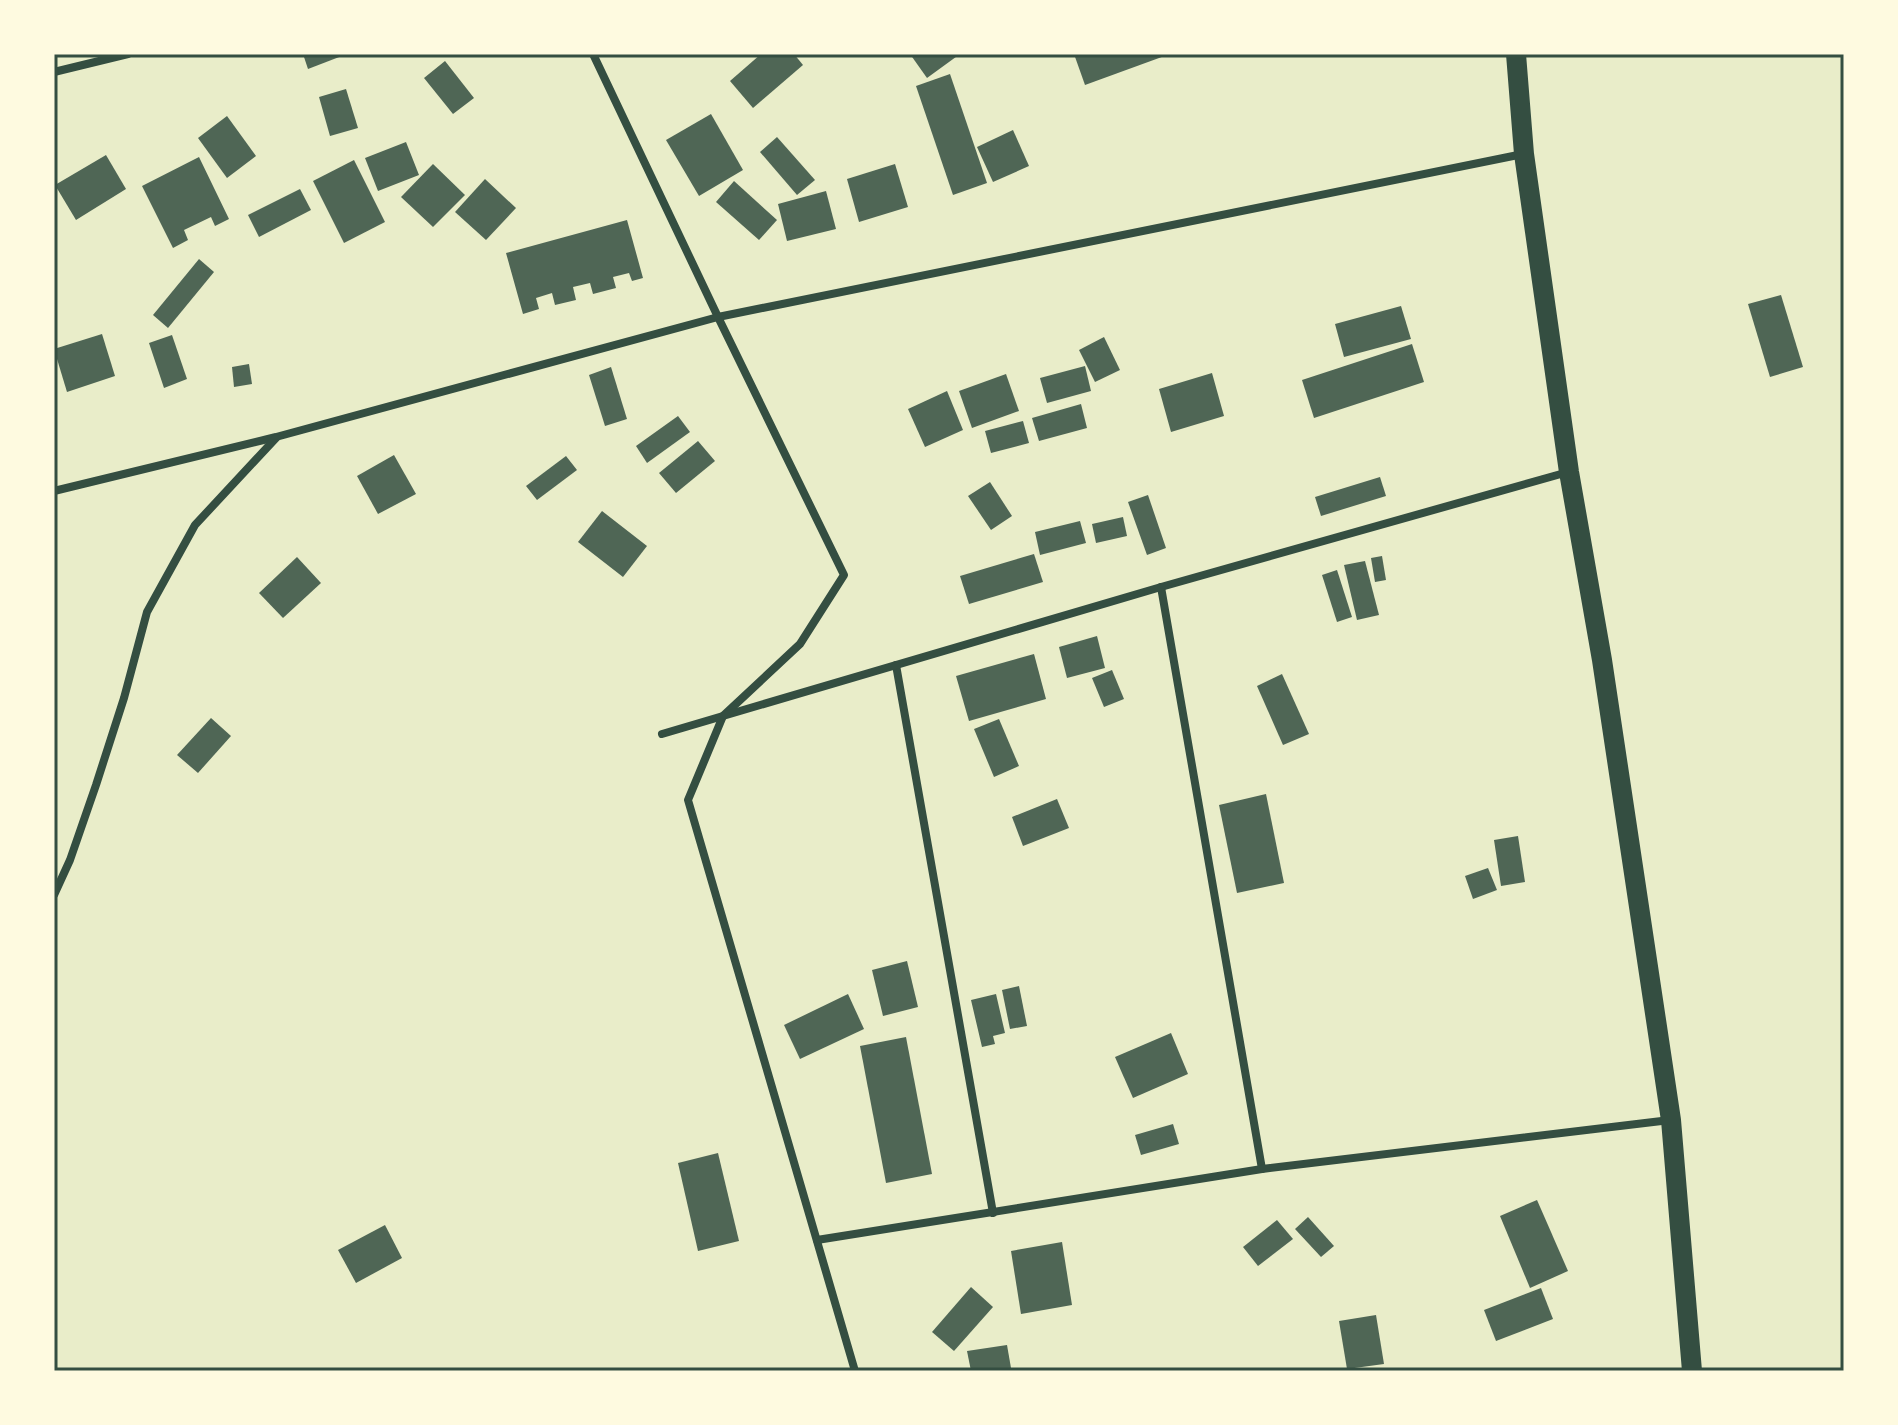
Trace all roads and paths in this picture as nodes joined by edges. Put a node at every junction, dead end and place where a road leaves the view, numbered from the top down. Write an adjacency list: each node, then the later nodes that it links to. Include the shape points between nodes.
1 (128, 54): 4 (street)
2 (593, 54): 6 (street)
3 (1516, 54): 5 (main road)
4 (54, 72)
5 (1524, 154): 6 (street); 8 (main road)
6 (718, 317): 7 (street); 12 (street, via 844,575 800,644)
7 (276, 437): 9 (street); 14 (street, via 195,525 147,612 96,785)
8 (1569, 472): 10 (street); 15 (main road)
9 (54, 491)
10 (1161, 587): 11 (street); 16 (street)
11 (896, 665): 12 (street); 17 (street)
12 (723, 716): 13 (street); 18 (street, via 688,800)
13 (662, 734)
14 (54, 895)
15 (1671, 1120): 16 (street); 20 (main road)
16 (1262, 1169): 17 (street)
17 (993, 1213): 18 (street)
18 (817, 1240): 19 (street)
19 (855, 1371)
20 (1692, 1371)

